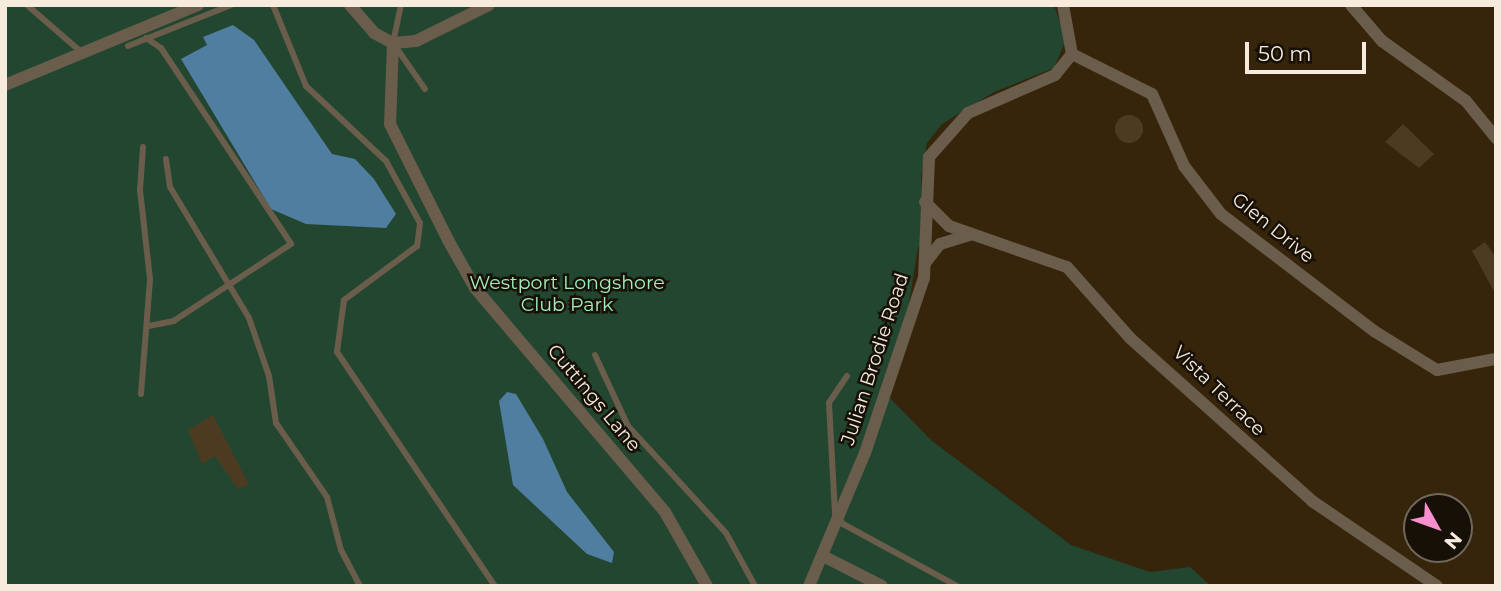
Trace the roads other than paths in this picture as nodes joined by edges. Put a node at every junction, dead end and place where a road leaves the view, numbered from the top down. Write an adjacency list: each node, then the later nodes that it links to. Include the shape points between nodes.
1 (27, 5): 13 (lane)
2 (198, 5): 13 (street)
3 (231, 5): 10 (lane)
4 (273, 5): 32 (lane, via 306,86 386,161 420,223 417,246 344,300 337,352)
5 (350, 5): 11 (street, via 374,33)
6 (401, 5): 11 (lane)
7 (489, 5): 11 (street, via 416,41)
8 (1063, 5): 14 (street)
9 (1351, 5): 17 (street, via 1382,41 1466,101)
10 (146, 38): 12 (lane); 23 (lane, via 161,48 291,244)
11 (393, 43): 16 (lane); 33 (street, Cuttings Lane, via 390,124 454,252 475,288 665,512)
12 (128, 46)
13 (79, 50): 15 (street)
14 (1072, 54): 20 (street, Julian Brodie Road, via 1037,87 968,113 945,134 929,157); 26 (street, Glen Drive, via 1152,94 1184,166 1220,214 1374,331 1437,370 1469,369)
15 (5, 85)
16 (425, 89)
17 (1496, 138)
18 (143, 147): 24 (lane)
19 (166, 159): 23 (lane, via 170,187)
20 (925, 202): 21 (street, Vista Terrace, via 949,226); 22 (street, Julian Brodie Road)
21 (974, 235): 22 (street, via 940,244); 38 (street, Vista Terrace, via 1067,267 1130,338 1312,501)
22 (925, 263): 29 (street, Julian Brodie Road)
23 (231, 282): 24 (lane, via 174,321); 31 (lane, via 269,376 276,423 327,497 341,550)
24 (148, 326): 28 (lane)
25 (596, 355): 34 (lane, via 628,426 726,533)
26 (1496, 359)
27 (847, 376): 29 (lane, via 833,391 829,412 831,502)
28 (141, 394)
29 (838, 517): 30 (street, Julian Brodie Road); 37 (lane)
30 (823, 556): 35 (street, Julian Brodie Road); 36 (street)
31 (360, 586)
32 (495, 586)
33 (707, 586)
34 (755, 586)
35 (809, 586)
36 (882, 586)
37 (957, 586)
38 (1437, 586)

